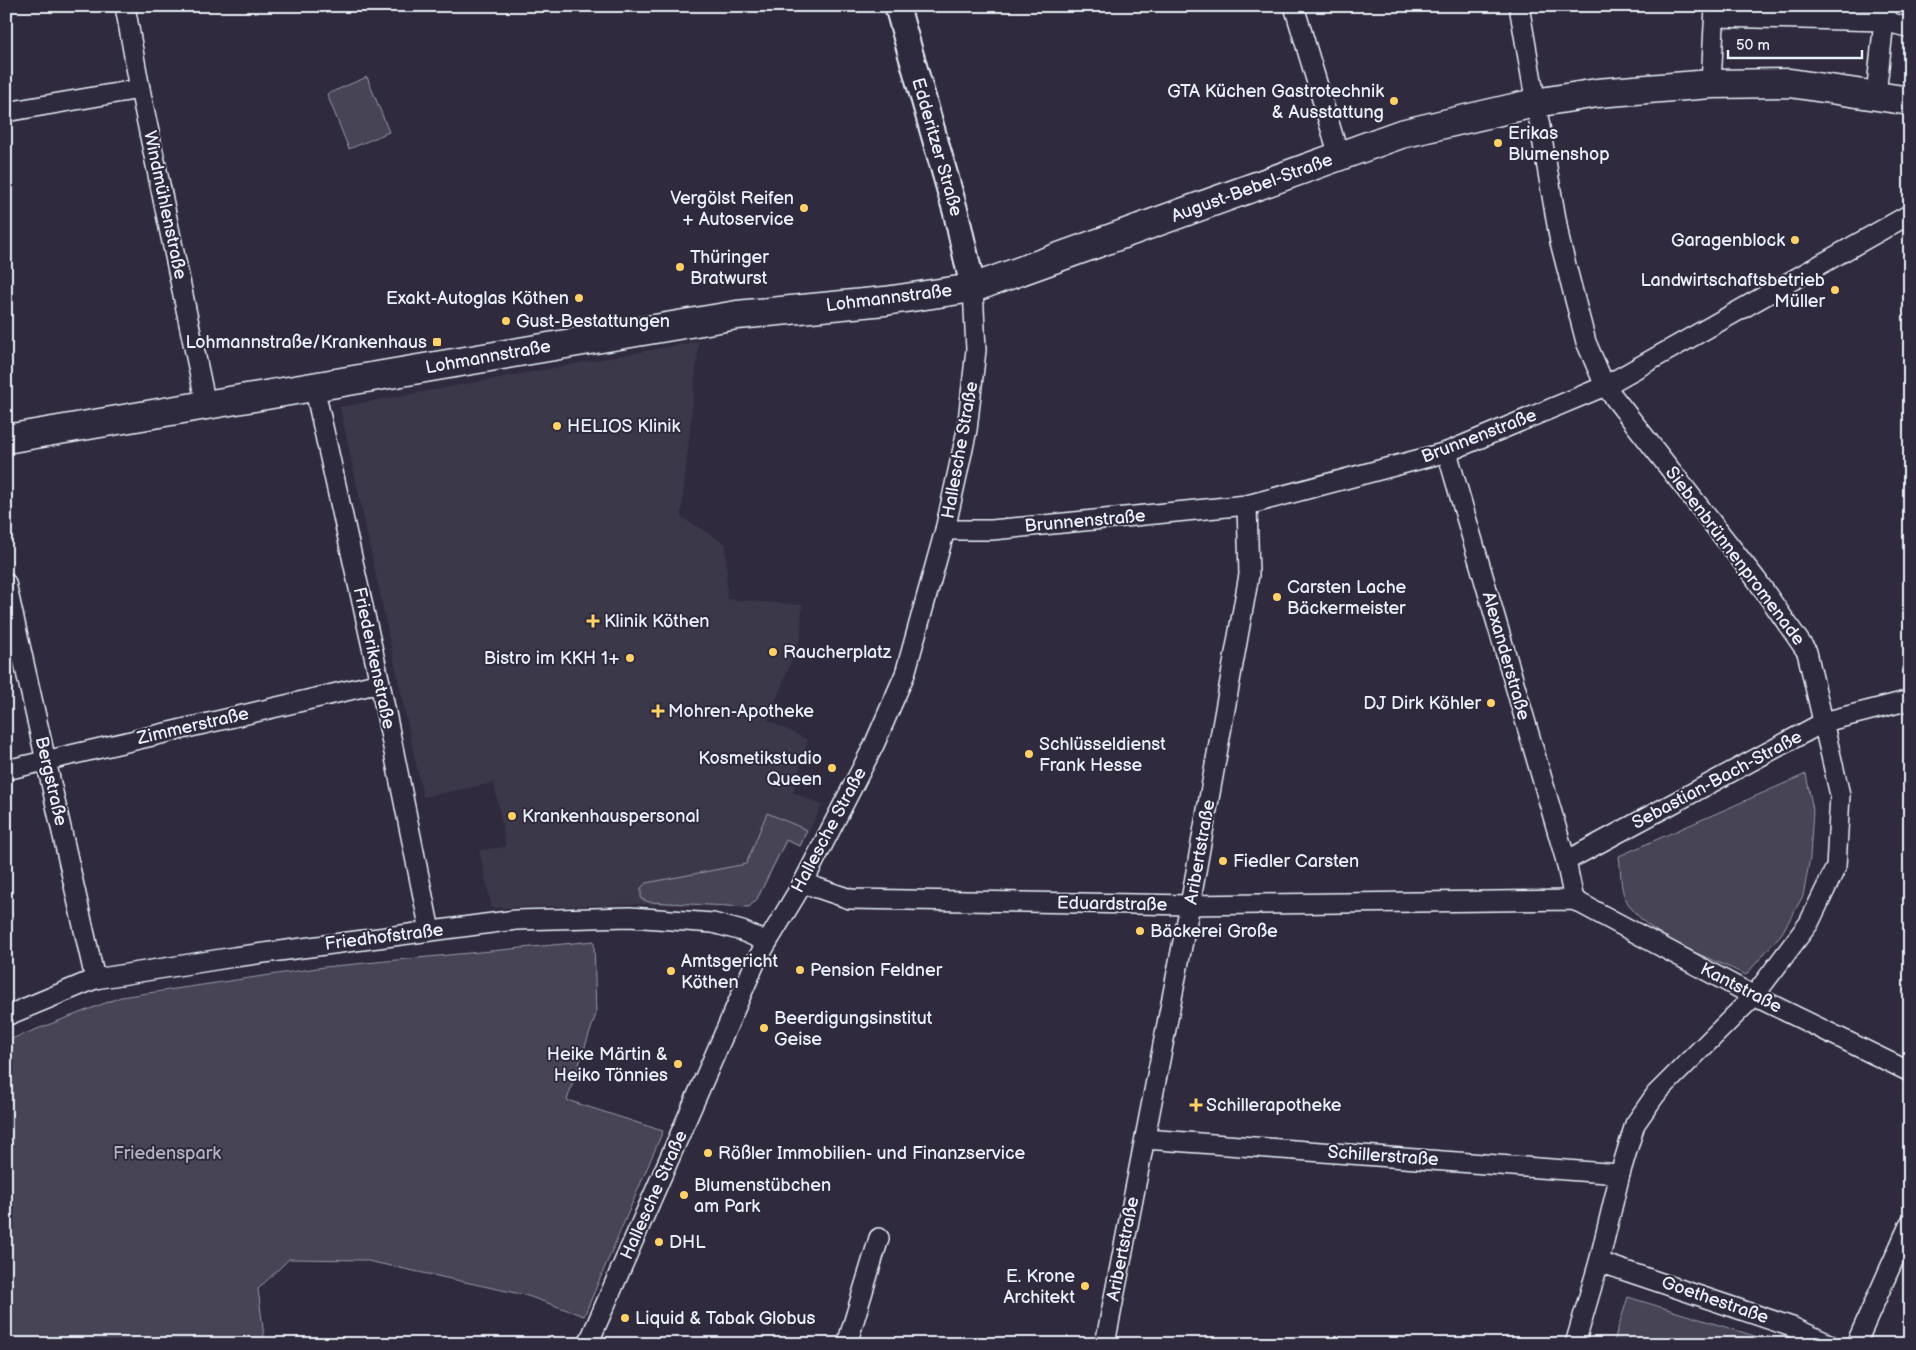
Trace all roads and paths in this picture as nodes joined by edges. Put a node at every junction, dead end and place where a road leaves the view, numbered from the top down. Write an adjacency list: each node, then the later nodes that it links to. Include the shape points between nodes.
1 (125, 6): 9 (street, Windmühlenstraße)
2 (897, 6): 16 (street, Edderitzer Straße, via 956,213)
3 (1294, 6): 14 (street)
4 (1519, 6): 12 (street)
5 (1715, 12): 6 (street); 8 (street)
6 (1885, 14): 7 (street); 10 (street)
7 (1910, 28)
8 (1711, 84): 10 (main road, August-Bebel-Straße, via 1790,83); 12 (main road, August-Bebel-Straße, via 1598,94)
9 (140, 88): 13 (street); 19 (street, Windmühlenstraße)
10 (1876, 94): 11 (main road, August-Bebel-Straße)
11 (1910, 101)
12 (1535, 104): 14 (main road, August-Bebel-Straße, via 1401,134); 18 (street, Siebenbrünnenpromenade, via 1560,242 1586,342)
13 (6, 112)
14 (1339, 156): 16 (main road, August-Bebel-Straße)
15 (1910, 214): 18 (street, Brunnenstraße)
16 (972, 288): 17 (main road, Lohmannstraße, via 885,301 736,315); 23 (street, Hallesche Straße, via 976,350 967,430)
17 (314, 386): 19 (main road, Lohmannstraße); 25 (street, Friederikenstraße)
18 (1605, 386): 21 (street, Brunnenstraße); 27 (street, Siebenbrünnenpromenade, via 1756,579 1806,652)
19 (206, 404): 20 (main road, Lohmannstraße)
20 (6, 439)
21 (1447, 452): 22 (street, Brunnenstraße); 30 (street, Alexanderstraße)
22 (1248, 505): 23 (street, Brunnenstraße, via 992,530); 33 (street, Aribertstraße, via 1248,575)
23 (946, 530): 31 (street, Hallesche Straße, via 905,674 874,745)
24 (6, 583): 28 (street, Bergstraße)
25 (380, 683): 28 (street, Zimmerstraße); 34 (street, Friederikenstraße)
26 (1910, 700): 27 (street, Sebastian-Bach-Straße)
27 (1824, 722): 30 (street, Sebastian-Bach-Straße); 37 (street, Siebenbrünnenpromenade, via 1840,795 1836,867 1809,922)
28 (47, 760): 29 (street, Zimmerstraße); 36 (street, Bergstraße)
29 (6, 770)
30 (1566, 861): 32 (street)
31 (803, 883): 33 (street, Eduardstraße, via 850,899); 35 (street, Hallesche Straße)
32 (1574, 900): 33 (street, Eduardstraße); 37 (street, Kantstraße)
33 (1190, 905): 40 (street, Aribertstraße)
34 (430, 931): 35 (street, Friedhofstraße, via 516,920 630,917 713,923); 36 (street, Friedhofstraße, via 234,956)
35 (767, 942): 45 (street, Hallesche Straße)
36 (95, 979): 38 (street, Friedhofstraße)
37 (1754, 996): 39 (street, Kantstraße); 41 (street, Siebenbrünnenpromenade, via 1656,1094 1636,1124)
38 (6, 1016)
39 (1910, 1072)
40 (1145, 1139): 41 (street, Schillerstraße); 47 (street, Aribertstraße)
41 (1620, 1174): 44 (street, Siebenbrünnenpromenade)
42 (1910, 1223): 50 (street)
43 (880, 1238): 46 (street)
44 (1599, 1262): 48 (street, Siebenbrünnenpromenade); 49 (street, Goethestraße, via 1792,1327)
45 (588, 1344)
46 (847, 1344)
47 (1105, 1344)
48 (1575, 1344)
49 (1829, 1344)
50 (1856, 1344)

